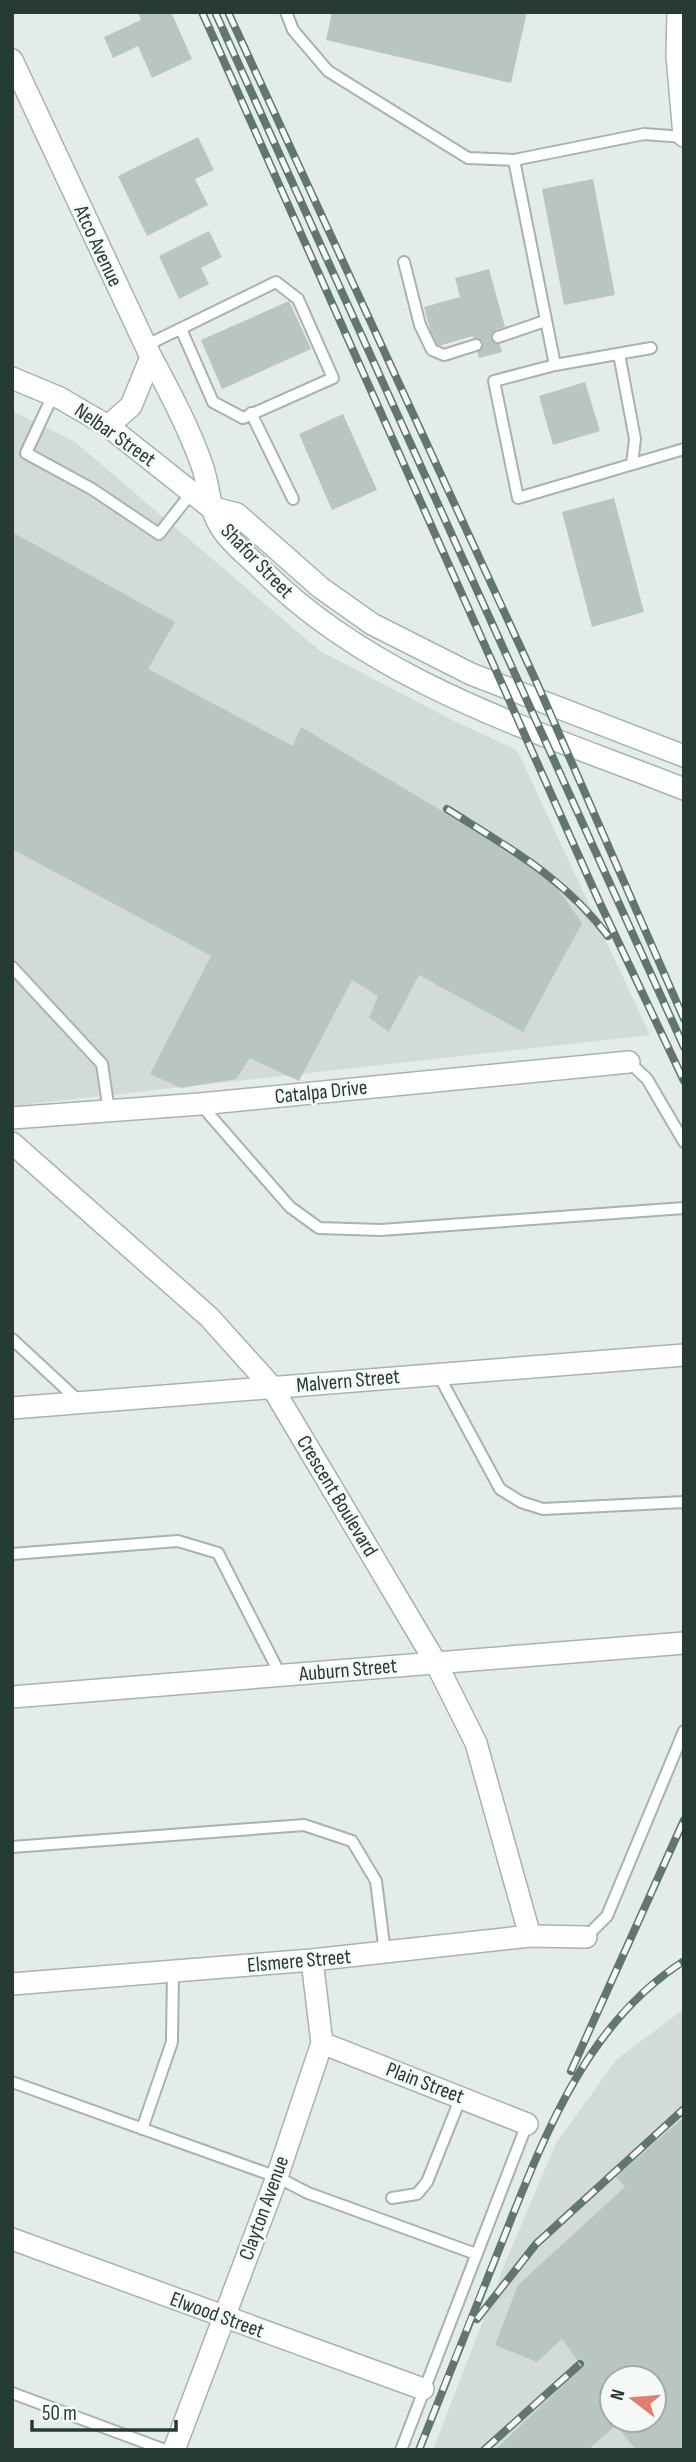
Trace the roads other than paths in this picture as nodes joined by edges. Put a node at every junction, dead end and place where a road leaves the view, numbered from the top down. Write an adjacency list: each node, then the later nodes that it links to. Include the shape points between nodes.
1 (286, 12): 7 (lane, via 293,30 328,71 468,158)
2 (678, 12): 6 (street)
3 (12, 60): 5 (street, Atco Avenue)
4 (12, 102): 5 (street)
5 (34, 109): 14 (street, Atco Avenue)
6 (684, 136): 7 (lane, via 644,134)
7 (514, 160): 9 (lane)
8 (404, 262): 12 (lane, via 420,325 432,350 444,355)
9 (545, 321): 11 (lane); 16 (lane)
10 (181, 329): 14 (lane); 19 (lane, via 213,402 243,418); 19 (lane, via 276,282 298,299 333,378)
11 (498, 337)
12 (476, 345)
13 (651, 348): 15 (lane)
14 (148, 351): 20 (street, via 131,406); 25 (street, Atco Avenue, via 203,469)
15 (619, 354): 16 (lane); 22 (lane, via 635,439)
16 (555, 365): 22 (lane, via 494,381 518,498)
17 (12, 378): 18 (street, Nelbar Street)
18 (53, 395): 20 (street, Nelbar Street); 23 (lane, via 26,453 92,489 159,534)
19 (251, 413): 24 (lane)
20 (108, 426): 23 (street, Nelbar Street)
21 (684, 449): 22 (lane)
22 (632, 464)
23 (192, 492): 25 (street, Nelbar Street)
24 (293, 499)
25 (210, 507): 26 (street, Shafor Street, via 237,514 339,602 418,649); 27 (street, Shafor Street, via 225,533 285,593 370,654 483,710)
26 (684, 756)
27 (684, 789)
28 (12, 967): 31 (lane, via 102,1064)
29 (629, 1062): 30 (street, Catalpa Drive); 33 (lane, via 647,1079)
30 (200, 1104): 31 (street, Catalpa Drive); 35 (lane, via 290,1207 319,1228 381,1230)
31 (109, 1111): 32 (street, Catalpa Drive)
32 (12, 1118)
33 (684, 1142)
34 (12, 1143): 39 (street, Crescent Boulevard, via 209,1317)
35 (684, 1208)
36 (12, 1339): 40 (lane)
37 (684, 1355): 38 (street, Malvern Street)
38 (438, 1373): 39 (street, Malvern Street); 42 (lane, via 500,1489 521,1502 543,1509)
39 (272, 1387): 40 (street, Malvern Street); 45 (street, Crescent Boulevard)
40 (81, 1403): 41 (street, Malvern Street)
41 (12, 1408)
42 (684, 1502)
43 (12, 1553): 46 (lane, via 177,1541 218,1553)
44 (684, 1643): 45 (street, Auburn Street)
45 (436, 1663): 46 (street, Auburn Street); 50 (street, Crescent Boulevard, via 475,1743)
46 (281, 1676): 47 (street, Auburn Street)
47 (12, 1697)
48 (684, 1731): 51 (lane, via 607,1916)
49 (12, 1847): 52 (lane, via 304,1825 352,1841 376,1881)
50 (530, 1936): 51 (street, Elsmere Street); 52 (street, Elsmere Street)
51 (586, 1937)
52 (385, 1953): 53 (street, Elsmere Street)
53 (312, 1960): 54 (street, Elsmere Street); 56 (street, Clayton Avenue)
54 (173, 1972): 55 (street, Elsmere Street); 60 (lane, via 172,2042)
55 (12, 1984)
56 (322, 2043): 58 (street, Plain Street); 61 (street, Clayton Avenue)
57 (12, 2082): 60 (lane)
58 (461, 2097): 59 (street, Plain Street); 62 (lane, via 427,2182 417,2194)
59 (527, 2124): 64 (lane)
60 (142, 2129): 61 (lane)
61 (276, 2177): 64 (lane); 65 (street, Clayton Avenue)
62 (392, 2198)
63 (12, 2239): 65 (street, Elwood Street)
64 (476, 2254): 66 (lane)
65 (223, 2318): 66 (street, Elwood Street); 69 (street, Clayton Avenue)
66 (424, 2389): 70 (lane)
67 (12, 2393): 68 (lane)
68 (165, 2450)
69 (174, 2450)
70 (401, 2450)

